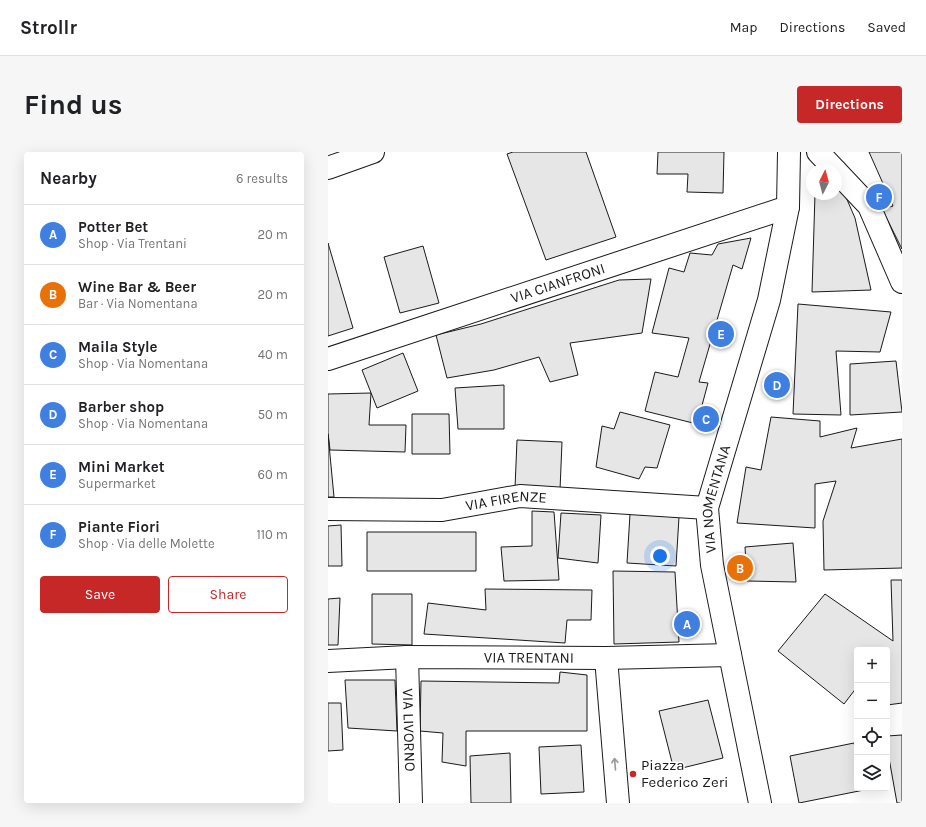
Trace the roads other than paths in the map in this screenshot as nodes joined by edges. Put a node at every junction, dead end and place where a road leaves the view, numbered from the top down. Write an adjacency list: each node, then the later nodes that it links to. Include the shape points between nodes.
1 (373, 152): 5 (street)
2 (789, 152): 7 (street, VIA NOMENTANA)
3 (818, 152): 4 (street)
4 (830, 164)
5 (328, 168)
6 (842, 177): 8 (street, via 869,206)
7 (788, 207): 9 (street, VIA CIANFRONI); 10 (street, VIA NOMENTANA, via 768,300)
8 (900, 271)
9 (328, 359)
10 (708, 508): 11 (street, VIA FIRENZE, via 520,496 442,510); 12 (street, VIA NOMENTANA, via 712,565)
11 (328, 509)
12 (730, 655): 14 (street, VIA TRENTANI); 18 (street, VIA NOMENTANA)
13 (407, 657): 14 (street, VIA TRENTANI); 15 (street, VIA TRENTANI); 16 (street, VIA LIVORNO)
14 (606, 658): 17 (street, one-way to 14)
15 (328, 661)
16 (411, 803)
17 (618, 803)
18 (760, 803)

